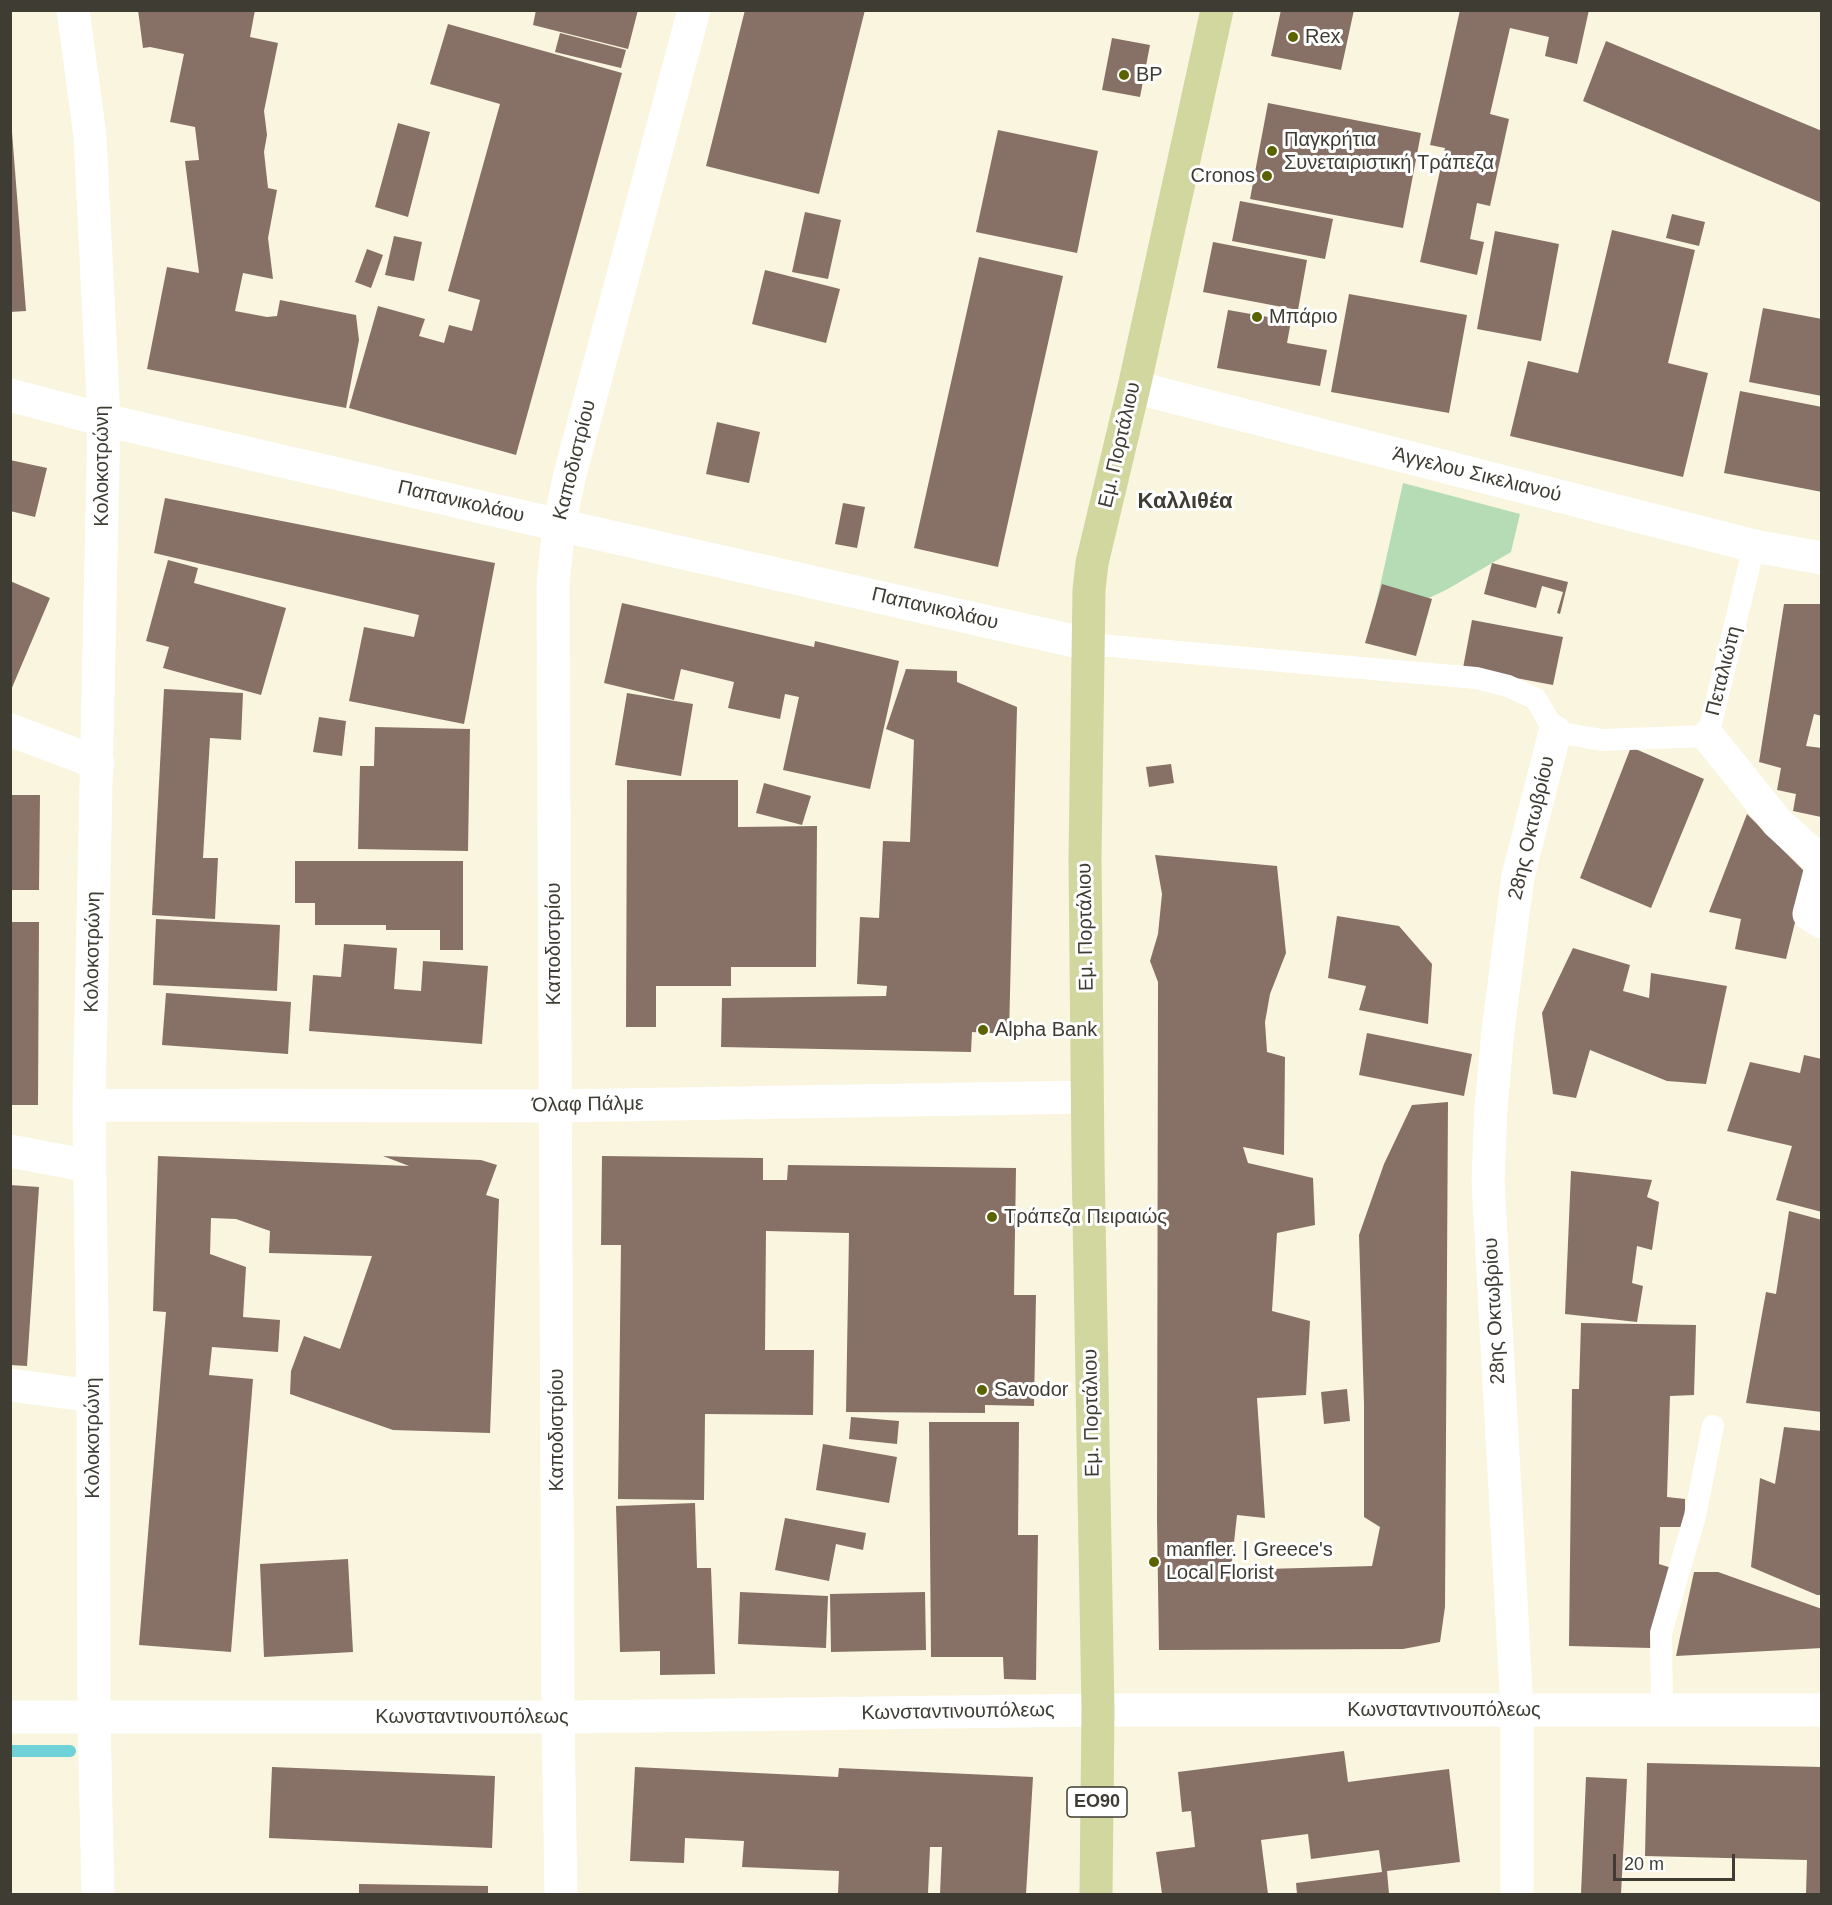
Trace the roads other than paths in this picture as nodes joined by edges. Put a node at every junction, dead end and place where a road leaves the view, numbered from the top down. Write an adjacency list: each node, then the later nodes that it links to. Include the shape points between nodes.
1 (73, 10): 6 (street, Κολοκοτρώνη, via 90,136)
2 (694, 10): 7 (street, Καποδιστρίου)
3 (1217, 10): 4 (main road, Εμ. Πορτάλιου / ΕΟ90)
4 (1134, 387): 8 (street, Άγγελου Σικελιανού); 10 (main road, Εμ. Πορτάλιου / ΕΟ90, via 1092,563)
5 (10, 395): 6 (street, Παπανικολάου)
6 (104, 420): 7 (street, Παπανικολάου); 14 (street, Κολοκοτρώνη)
7 (559, 525): 10 (street, Παπανικολάου); 19 (street, Καποδιστρίου, via 552,623)
8 (1754, 546): 9 (street, Άγγελου Σικελιανού); 13 (lane, Πεταλιώτη)
9 (1821, 558)
10 (1087, 644): 12 (lane, via 1476,678 1508,686 1536,699); 17 (main road, Εμ. Πορτάλιου / ΕΟ90)
11 (10, 730): 14 (street)
12 (1555, 732): 13 (lane, via 1602,740); 25 (street, 28ης Οκτωβρίου, via 1518,876 1498,1031 1488,1181)
13 (1708, 736): 15 (street, Πεταλιώτη, via 1777,822)
14 (98, 763): 18 (street, Κολοκοτρώνη)
15 (1821, 863): 16 (street, Πεταλιώτη, via 1809,914)
16 (1821, 922)
17 (1088, 1097): 19 (street, Όλαφ Πάλμε); 26 (main road, Εμ. Πορτάλιου / ΕΟ90)
18 (89, 1105): 19 (street, Όλαφ Πάλμε); 21 (street, Κολοκοτρώνη)
19 (555, 1106): 30 (street, Καποδιστρίου)
20 (10, 1151): 21 (street)
21 (89, 1166): 23 (street, Κολοκοτρώνη)
22 (10, 1385): 23 (street)
23 (93, 1396): 31 (street, Κολοκοτρώνη)
24 (1713, 1426): 27 (lane, via 1695,1516 1660,1633)
25 (1517, 1709): 26 (street, Κωνσταντινουπόλεως); 27 (street, Κωνσταντινουπόλεως); 35 (street, 28ης Οκτωβρίου)
26 (1098, 1710): 30 (street, Κωνσταντινουπόλεως); 34 (main road, Εμ. Πορτάλιου / ΕΟ90)
27 (1662, 1710): 28 (street, Κωνσταντινουπόλεως)
28 (1821, 1710)
29 (10, 1717): 31 (street, Κωνσταντινουπόλεως)
30 (558, 1717): 31 (street, Κωνσταντινουπόλεως); 33 (street, Καποδιστρίου)
31 (94, 1718): 32 (street, Κολοκοτρώνη)
32 (98, 1894)
33 (561, 1894)
34 (1096, 1894)
35 (1517, 1894)

